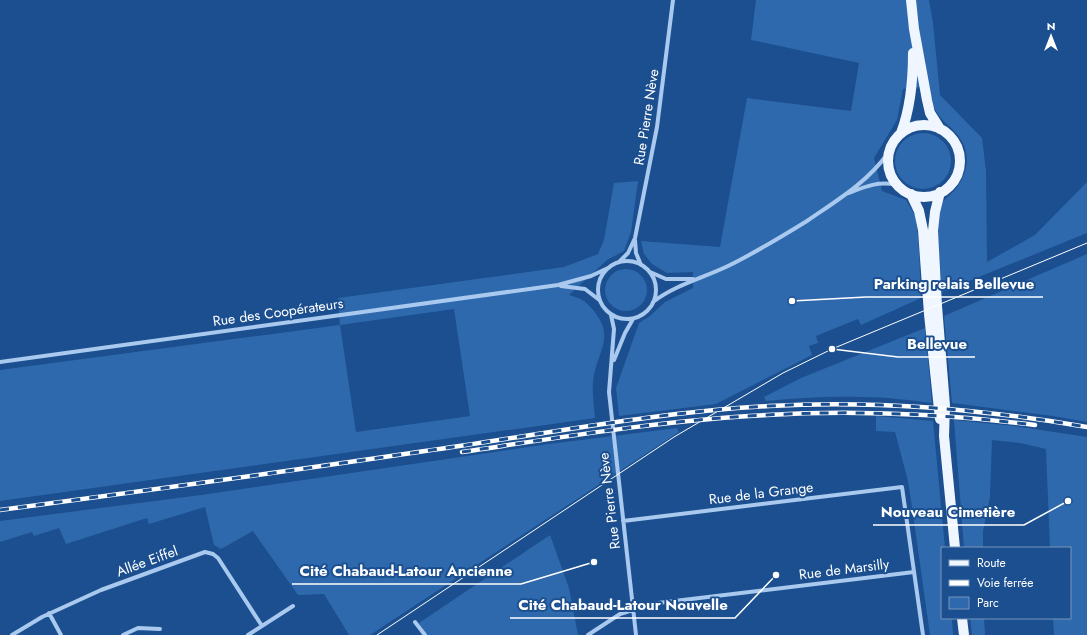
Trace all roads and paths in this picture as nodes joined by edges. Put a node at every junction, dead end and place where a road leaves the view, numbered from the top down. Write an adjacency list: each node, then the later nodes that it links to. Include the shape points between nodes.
1 (673, 0): 11 (street, Rue Pierre Nève, via 657,127)
2 (911, 0): 3 (main road)
3 (914, 29): 4 (main road, via 927,100 932,118); 5 (main road, via 911,90)
4 (940, 129): 5 (main road, via 922,125 911,127); 8 (main road, via 954,142 959,160 958,172 954,179)
5 (901, 133): 6 (main road)
6 (888, 153): 7 (main road, via 889,172); 10 (street, via 881,163)
7 (897, 185): 9 (main road); 10 (street, via 872,184)
8 (940, 192): 9 (main road, via 926,196); 24 (main road, via 933,231 945,406)
9 (911, 194): 24 (main road, via 922,223 936,392)
10 (845, 195): 16 (street, via 770,244 727,267)
11 (635, 238): 12 (street, Rue Pierre Nève, via 630,250); 13 (street, Rue Pierre Nève)
12 (619, 262): 13 (street); 14 (street)
13 (641, 265): 15 (street)
14 (608, 268): 17 (street, Rue des Coopérateurs, via 591,276); 18 (street, via 599,283)
15 (649, 272): 16 (street, via 662,278); 19 (street, via 655,286)
16 (699, 278): 19 (street, via 662,295)
17 (558, 285): 18 (street, Rue des Coopérateurs, via 585,289); 22 (street, Rue des Coopérateurs)
18 (599, 300): 20 (street, via 602,307)
19 (653, 302): 21 (street, via 644,314)
20 (611, 315): 21 (street); 23 (street, Rue Pierre Nève, via 614,329)
21 (633, 319): 23 (street, Rue Pierre Nève)
22 (0, 362)
23 (612, 364): 25 (street, Rue Pierre Nève, via 609,392)
24 (944, 436): 26 (main road)
25 (623, 521): 27 (street, Rue de la Grange, via 902,487); 29 (street, Rue Pierre Nève)
26 (955, 547)
27 (914, 572): 29 (street, Rue de Marsilly); 42 (street)
28 (293, 606): 33 (street)
29 (633, 608): 40 (street, Rue de Marsilly); 41 (street, Rue Pierre Nève)
30 (50, 614): 33 (street, Allée Eiffel, via 109,587 205,552 218,558); 35 (street, Allée Eiffel); 36 (street)
31 (962, 619): 43 (main road)
32 (415, 622): 39 (street)
33 (262, 626): 38 (street)
34 (160, 629): 37 (street, via 138,628)
35 (12, 635)
36 (61, 635)
37 (123, 635)
38 (248, 635)
39 (425, 635)
40 (588, 635)
41 (636, 635)
42 (923, 635)
43 (964, 635)

